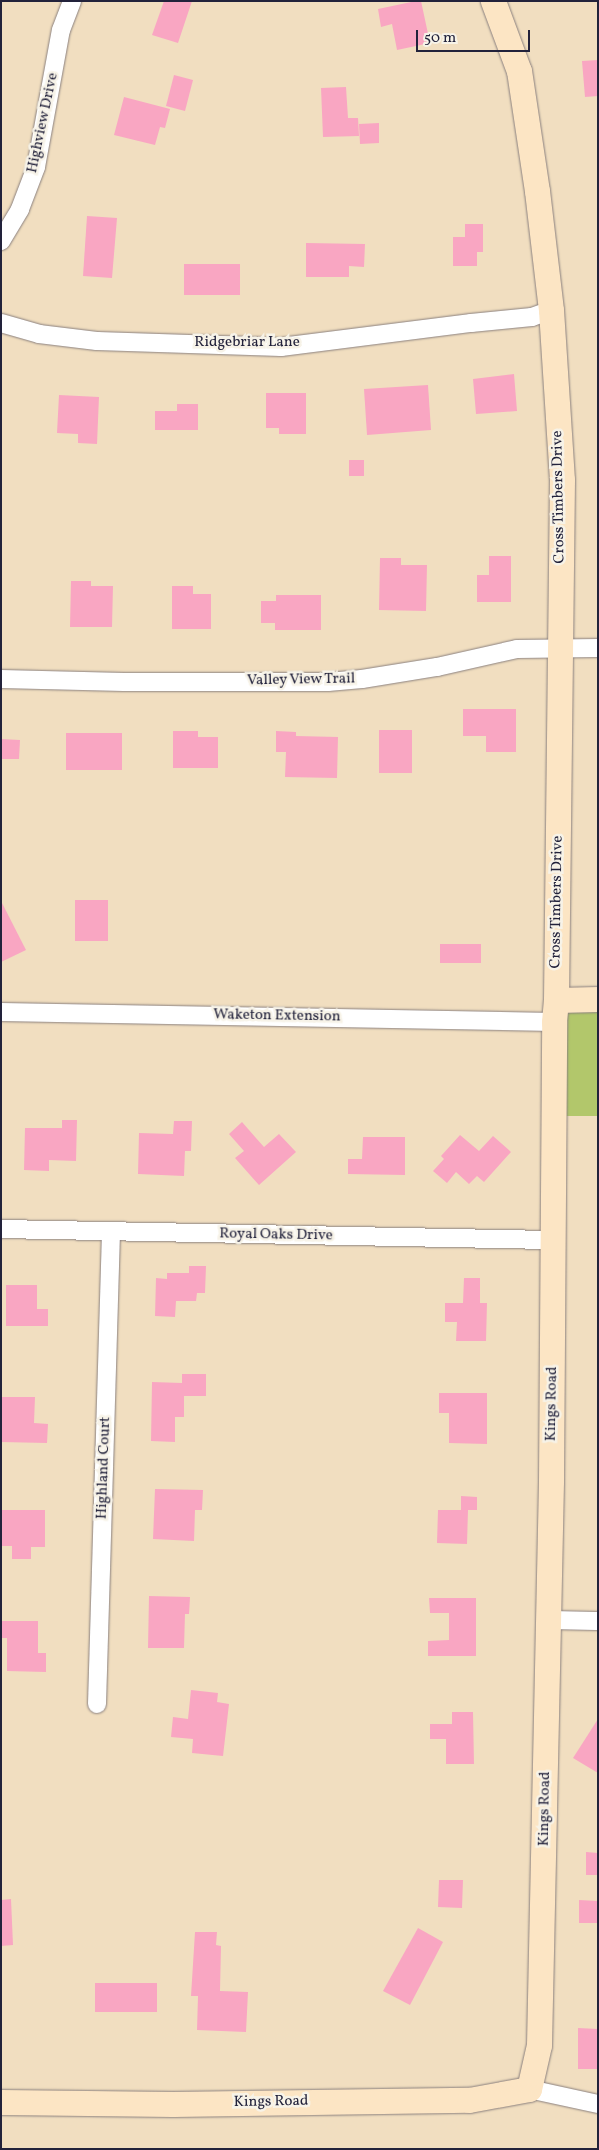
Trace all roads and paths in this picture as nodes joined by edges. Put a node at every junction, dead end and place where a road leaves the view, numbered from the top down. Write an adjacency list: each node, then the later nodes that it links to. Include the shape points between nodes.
1 (72, 1): 3 (street, Highview Drive, via 61,30 36,167 20,209)
2 (493, 1): 4 (street, Cross Timbers Drive, via 519,71)
3 (1, 241)
4 (552, 310): 5 (street, Ridgebriar Lane, via 532,318 471,322 281,346 96,342 39,334); 7 (street, Cross Timbers Drive, via 562,480)
5 (1, 323)
6 (598, 648): 7 (street, Valley View Trail)
7 (560, 649): 8 (street, Valley View Trail, via 517,649 437,666 328,682); 10 (street, Cross Timbers Drive)
8 (1, 679)
9 (598, 999): 10 (street)
10 (555, 1011): 11 (street, Waketon Extension); 14 (street, Kings Road)
11 (1, 1012)
12 (1, 1229): 13 (street, Royal Oaks Drive)
13 (111, 1232): 14 (street, Royal Oaks Drive); 17 (street, Highland Court)
14 (552, 1240): 15 (street, Kings Road)
15 (548, 1620): 16 (street); 18 (street, Kings Road, via 541,2034)
16 (598, 1621)
17 (96, 1704)
18 (529, 2089): 19 (street, Kings Road, via 468,2100 173,2104); 20 (street)
19 (1, 2102)
20 (598, 2104)

